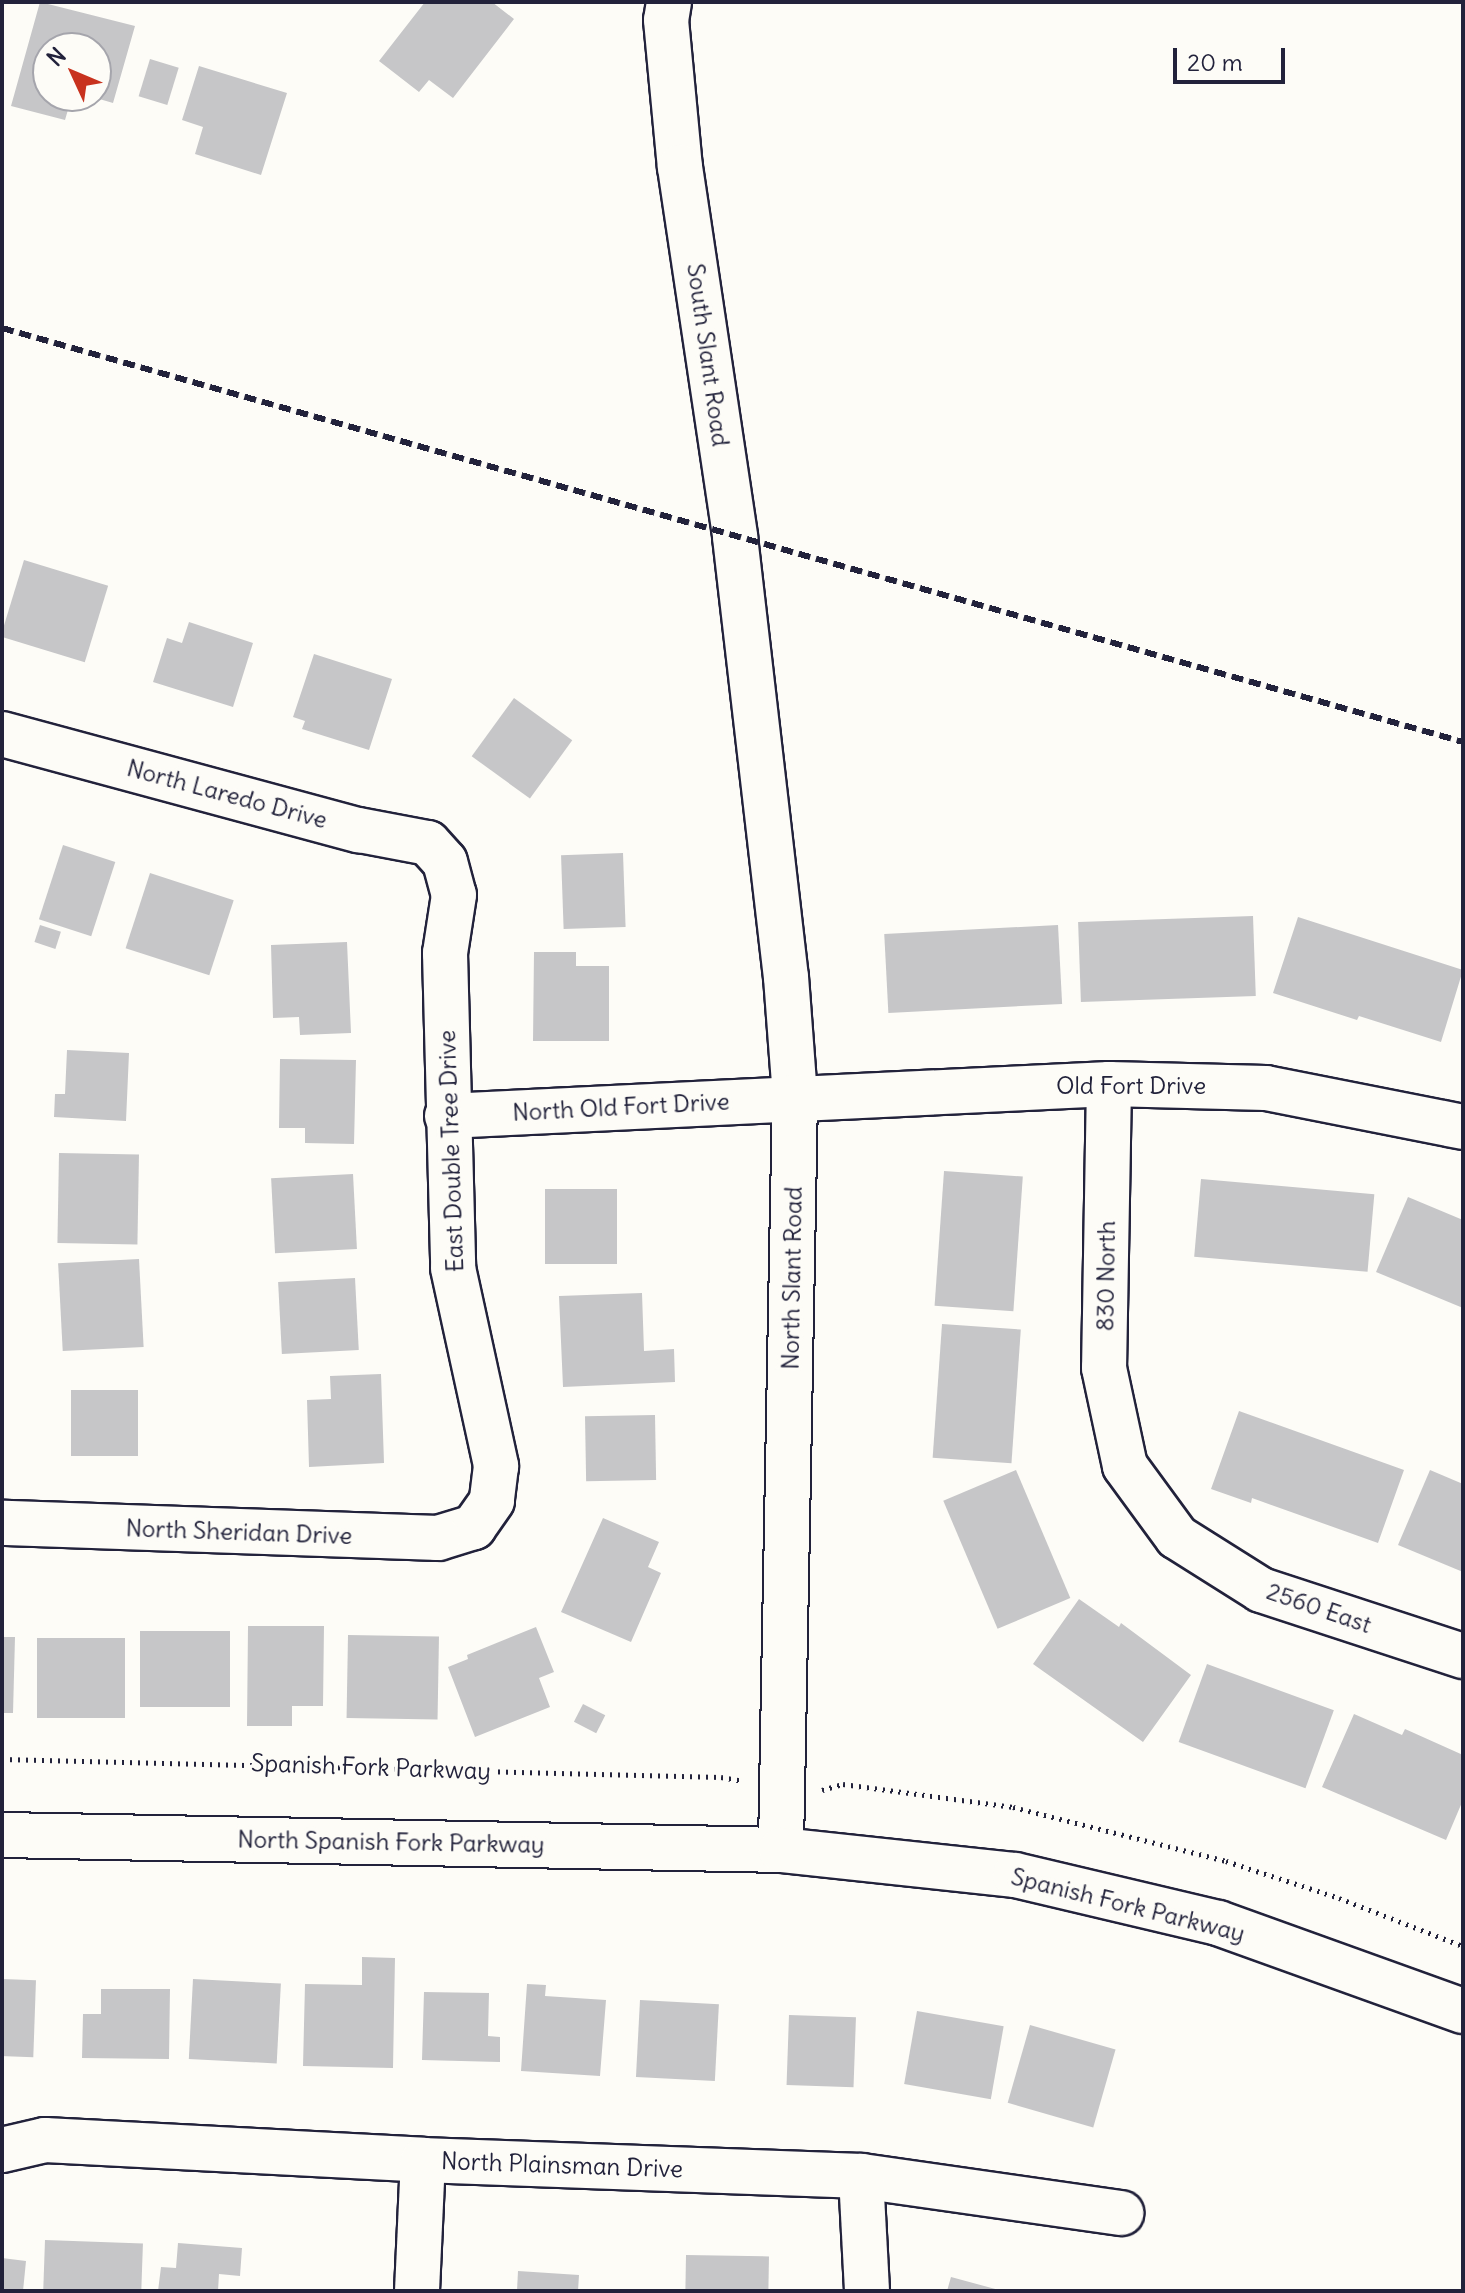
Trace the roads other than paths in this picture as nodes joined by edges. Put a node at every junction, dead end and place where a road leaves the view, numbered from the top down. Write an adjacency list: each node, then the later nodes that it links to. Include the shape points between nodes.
1 (669, 2): 2 (street, South Slant Road, via 666,20 680,167 735,537)
2 (752, 709): 6 (street, North Slant Road, via 786,977)
3 (2, 734): 4 (street, North Laredo Drive, via 359,830 428,843)
4 (445, 862): 7 (street, East Double Tree Drive, via 454,895 445,953)
5 (1109, 1084): 6 (street, Old Fort Drive); 8 (street, Old Fort Drive, via 1266,1088); 9 (street, 830 North, via 1104,1368)
6 (795, 1097): 7 (street, North Old Fort Drive); 14 (street, North Slant Road)
7 (447, 1116): 11 (street, East Double Tree Drive, via 453,1268 496,1466 492,1501)
8 (1463, 1127)
9 (1125, 1466): 12 (street, 2560 East, via 1177,1537 1261,1590)
10 (2, 1523): 11 (street, North Sheridan Drive, via 438,1538)
11 (474, 1527)
12 (1463, 1656)
13 (2, 1835): 14 (street, North Spanish Fork Parkway)
14 (781, 1850): 15 (street, Spanish Fork Parkway, via 1015,1875 1059,1885 1218,1923)
15 (1463, 2011)
16 (2, 2150): 17 (street, North Plainsman Drive, via 45,2140)
17 (423, 2160): 18 (street, North Plainsman Drive); 20 (street)
18 (861, 2176): 19 (street, North Plainsman Drive); 21 (street)
19 (1121, 2213)
20 (417, 2291)
21 (867, 2291)

